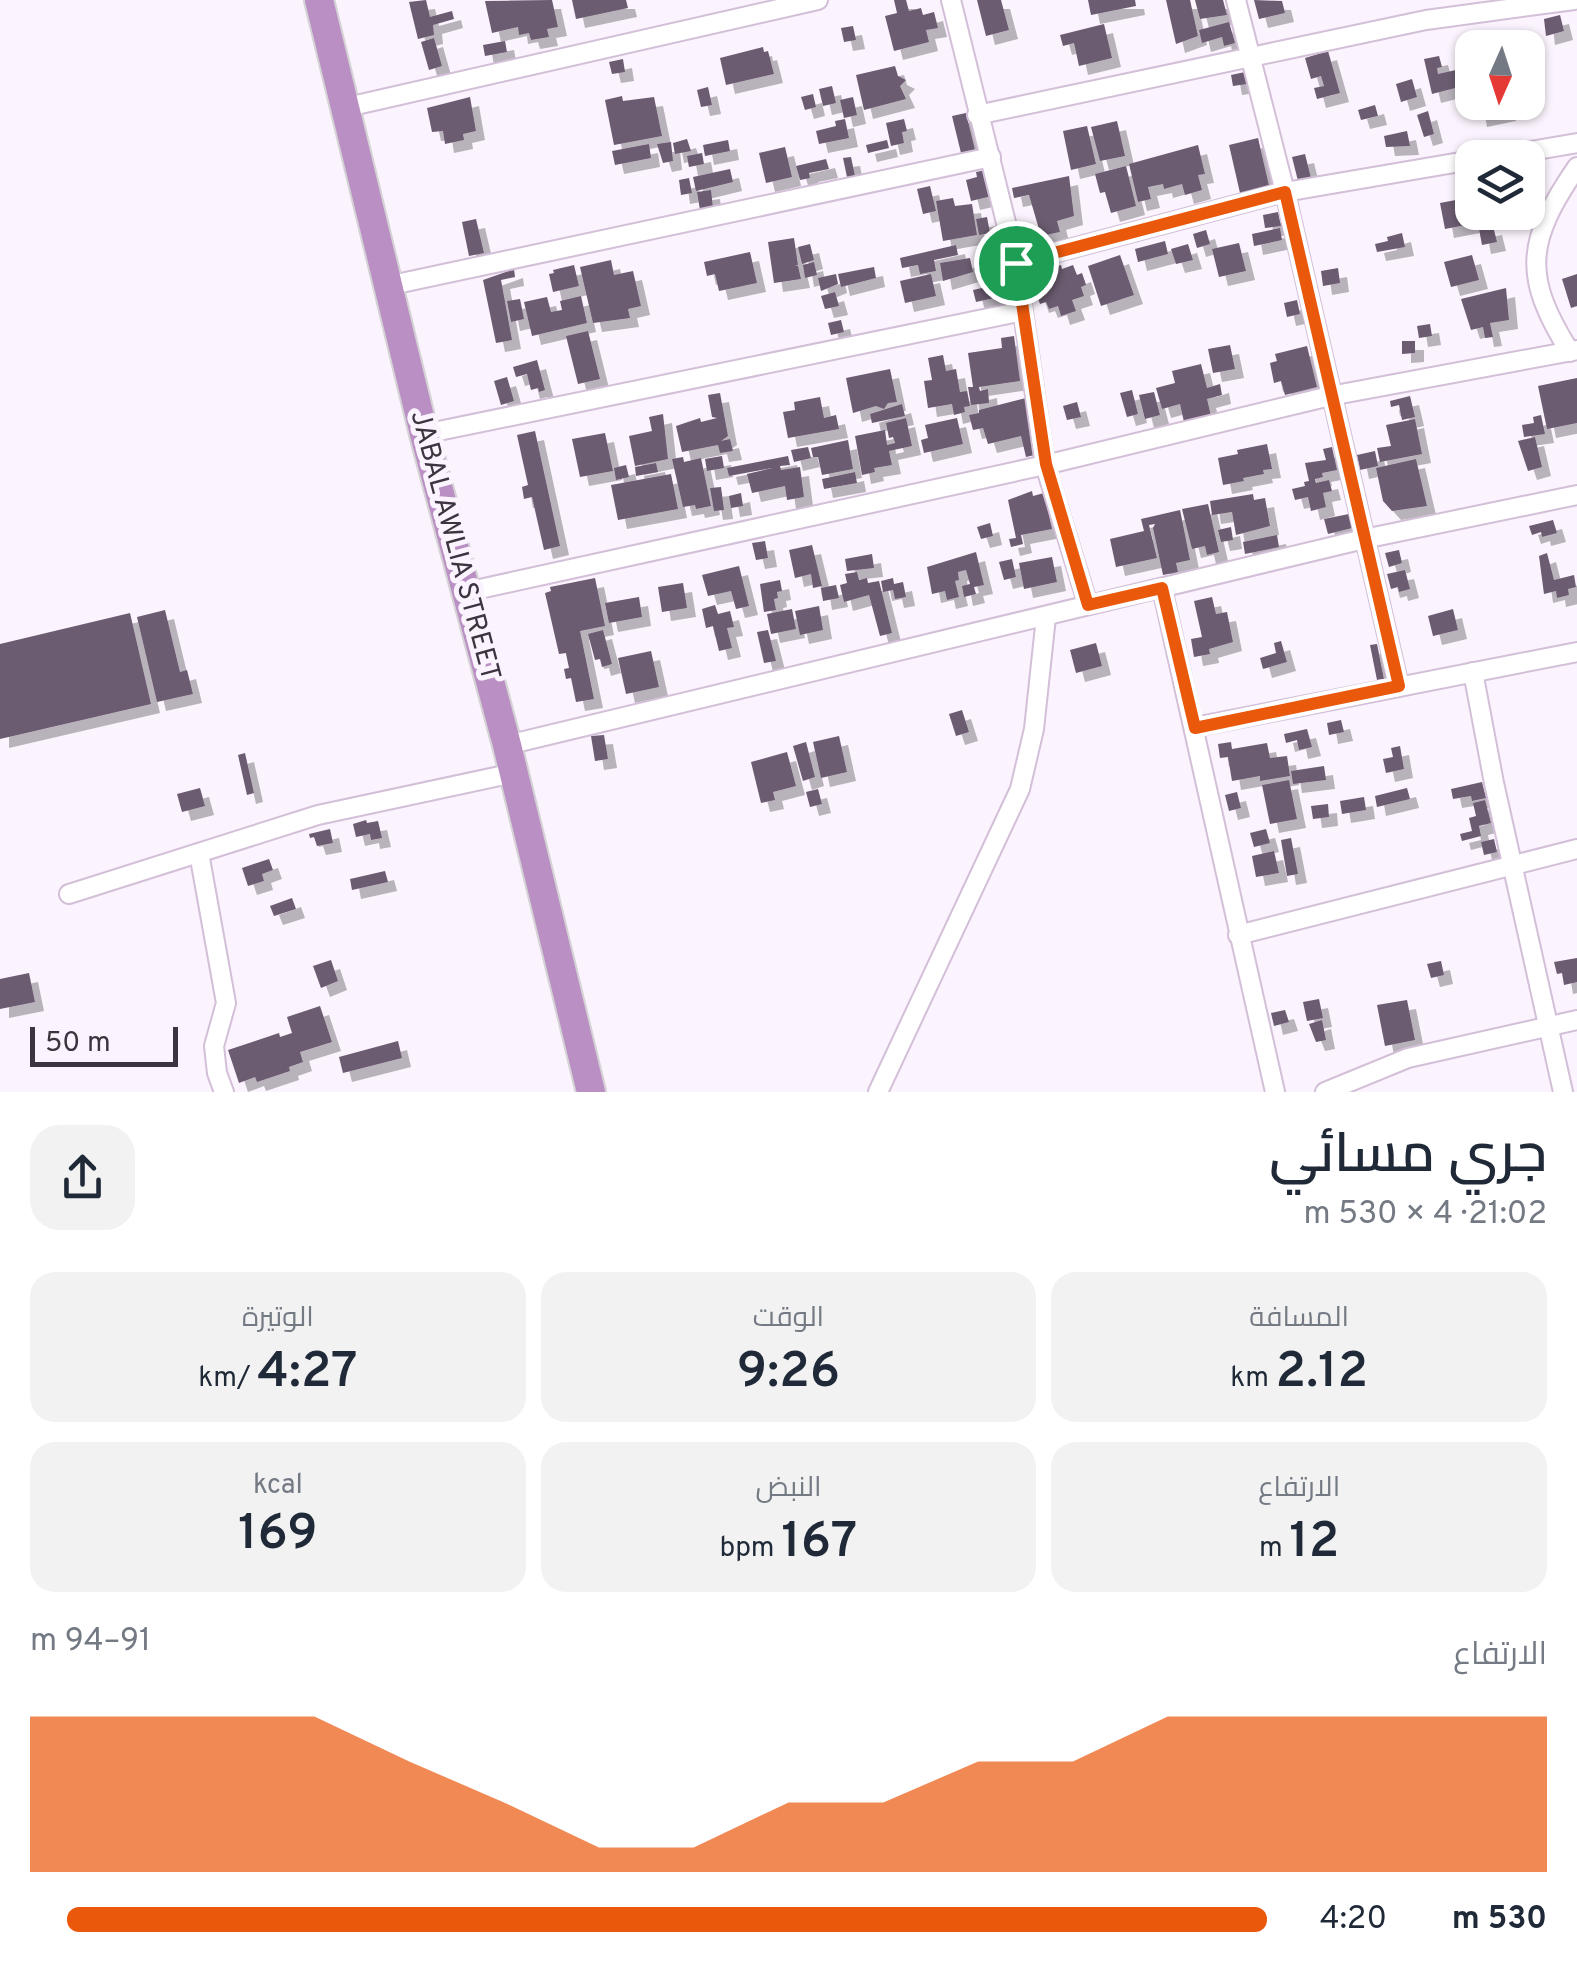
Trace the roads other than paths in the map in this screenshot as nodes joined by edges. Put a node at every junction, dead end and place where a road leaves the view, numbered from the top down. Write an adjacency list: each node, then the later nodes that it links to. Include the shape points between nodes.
1 (318, 0): 8 (highway, JABAL AWLIA STREET)
2 (818, 0): 8 (street)
3 (950, 0): 9 (street)
4 (1236, 0): 7 (street)
5 (1574, 0): 6 (street); 7 (street, via 1426,20)
6 (1577, 14)
7 (1252, 55): 9 (street); 15 (street)
8 (344, 108): 17 (highway, JABAL AWLIA STREET)
9 (977, 115): 12 (street)
10 (1577, 143): 11 (street)
11 (1545, 148)
12 (991, 157): 16 (street); 17 (street)
13 (1455, 163): 15 (street)
14 (1577, 167): 19 (street, via 1552,203 1535,256 1546,314)
15 (1285, 192): 16 (street); 20 (street)
16 (1016, 263): 18 (street)
17 (387, 286): 21 (highway, JABAL AWLIA STREET)
18 (1023, 310): 21 (street); 22 (street)
19 (1574, 351): 20 (street)
20 (1330, 396): 22 (street); 24 (street)
21 (424, 434): 26 (highway, JABAL AWLIA STREET)
22 (1046, 464): 26 (street); 27 (street)
23 (1577, 495): 24 (street)
24 (1364, 539): 25 (street); 31 (street)
25 (1162, 588): 27 (street); 32 (street)
26 (466, 592): 33 (highway, JABAL AWLIA STREET)
27 (1088, 605): 28 (street)
28 (1046, 617): 33 (street); 44 (street, via 1020,789)
29 (1577, 652): 30 (street)
30 (1473, 672): 31 (street); 37 (street)
31 (1399, 686): 32 (street)
32 (1195, 728): 39 (street)
33 (507, 745): 34 (highway, JABAL AWLIA STREET)
34 (514, 773): 36 (street, via 318,815); 43 (highway, JABAL AWLIA STREET)
35 (1577, 850): 37 (street)
36 (200, 853): 38 (street); 42 (street, via 226,1003 214,1046)
37 (1514, 864): 39 (street); 41 (street)
38 (69, 894)
39 (1238, 934): 45 (street)
40 (1577, 1020): 41 (street)
41 (1550, 1026): 46 (street, via 1408,1058); 47 (street)
42 (224, 1092)
43 (591, 1092)
44 (878, 1092)
45 (1275, 1092)
46 (1324, 1092)
47 (1563, 1092)

